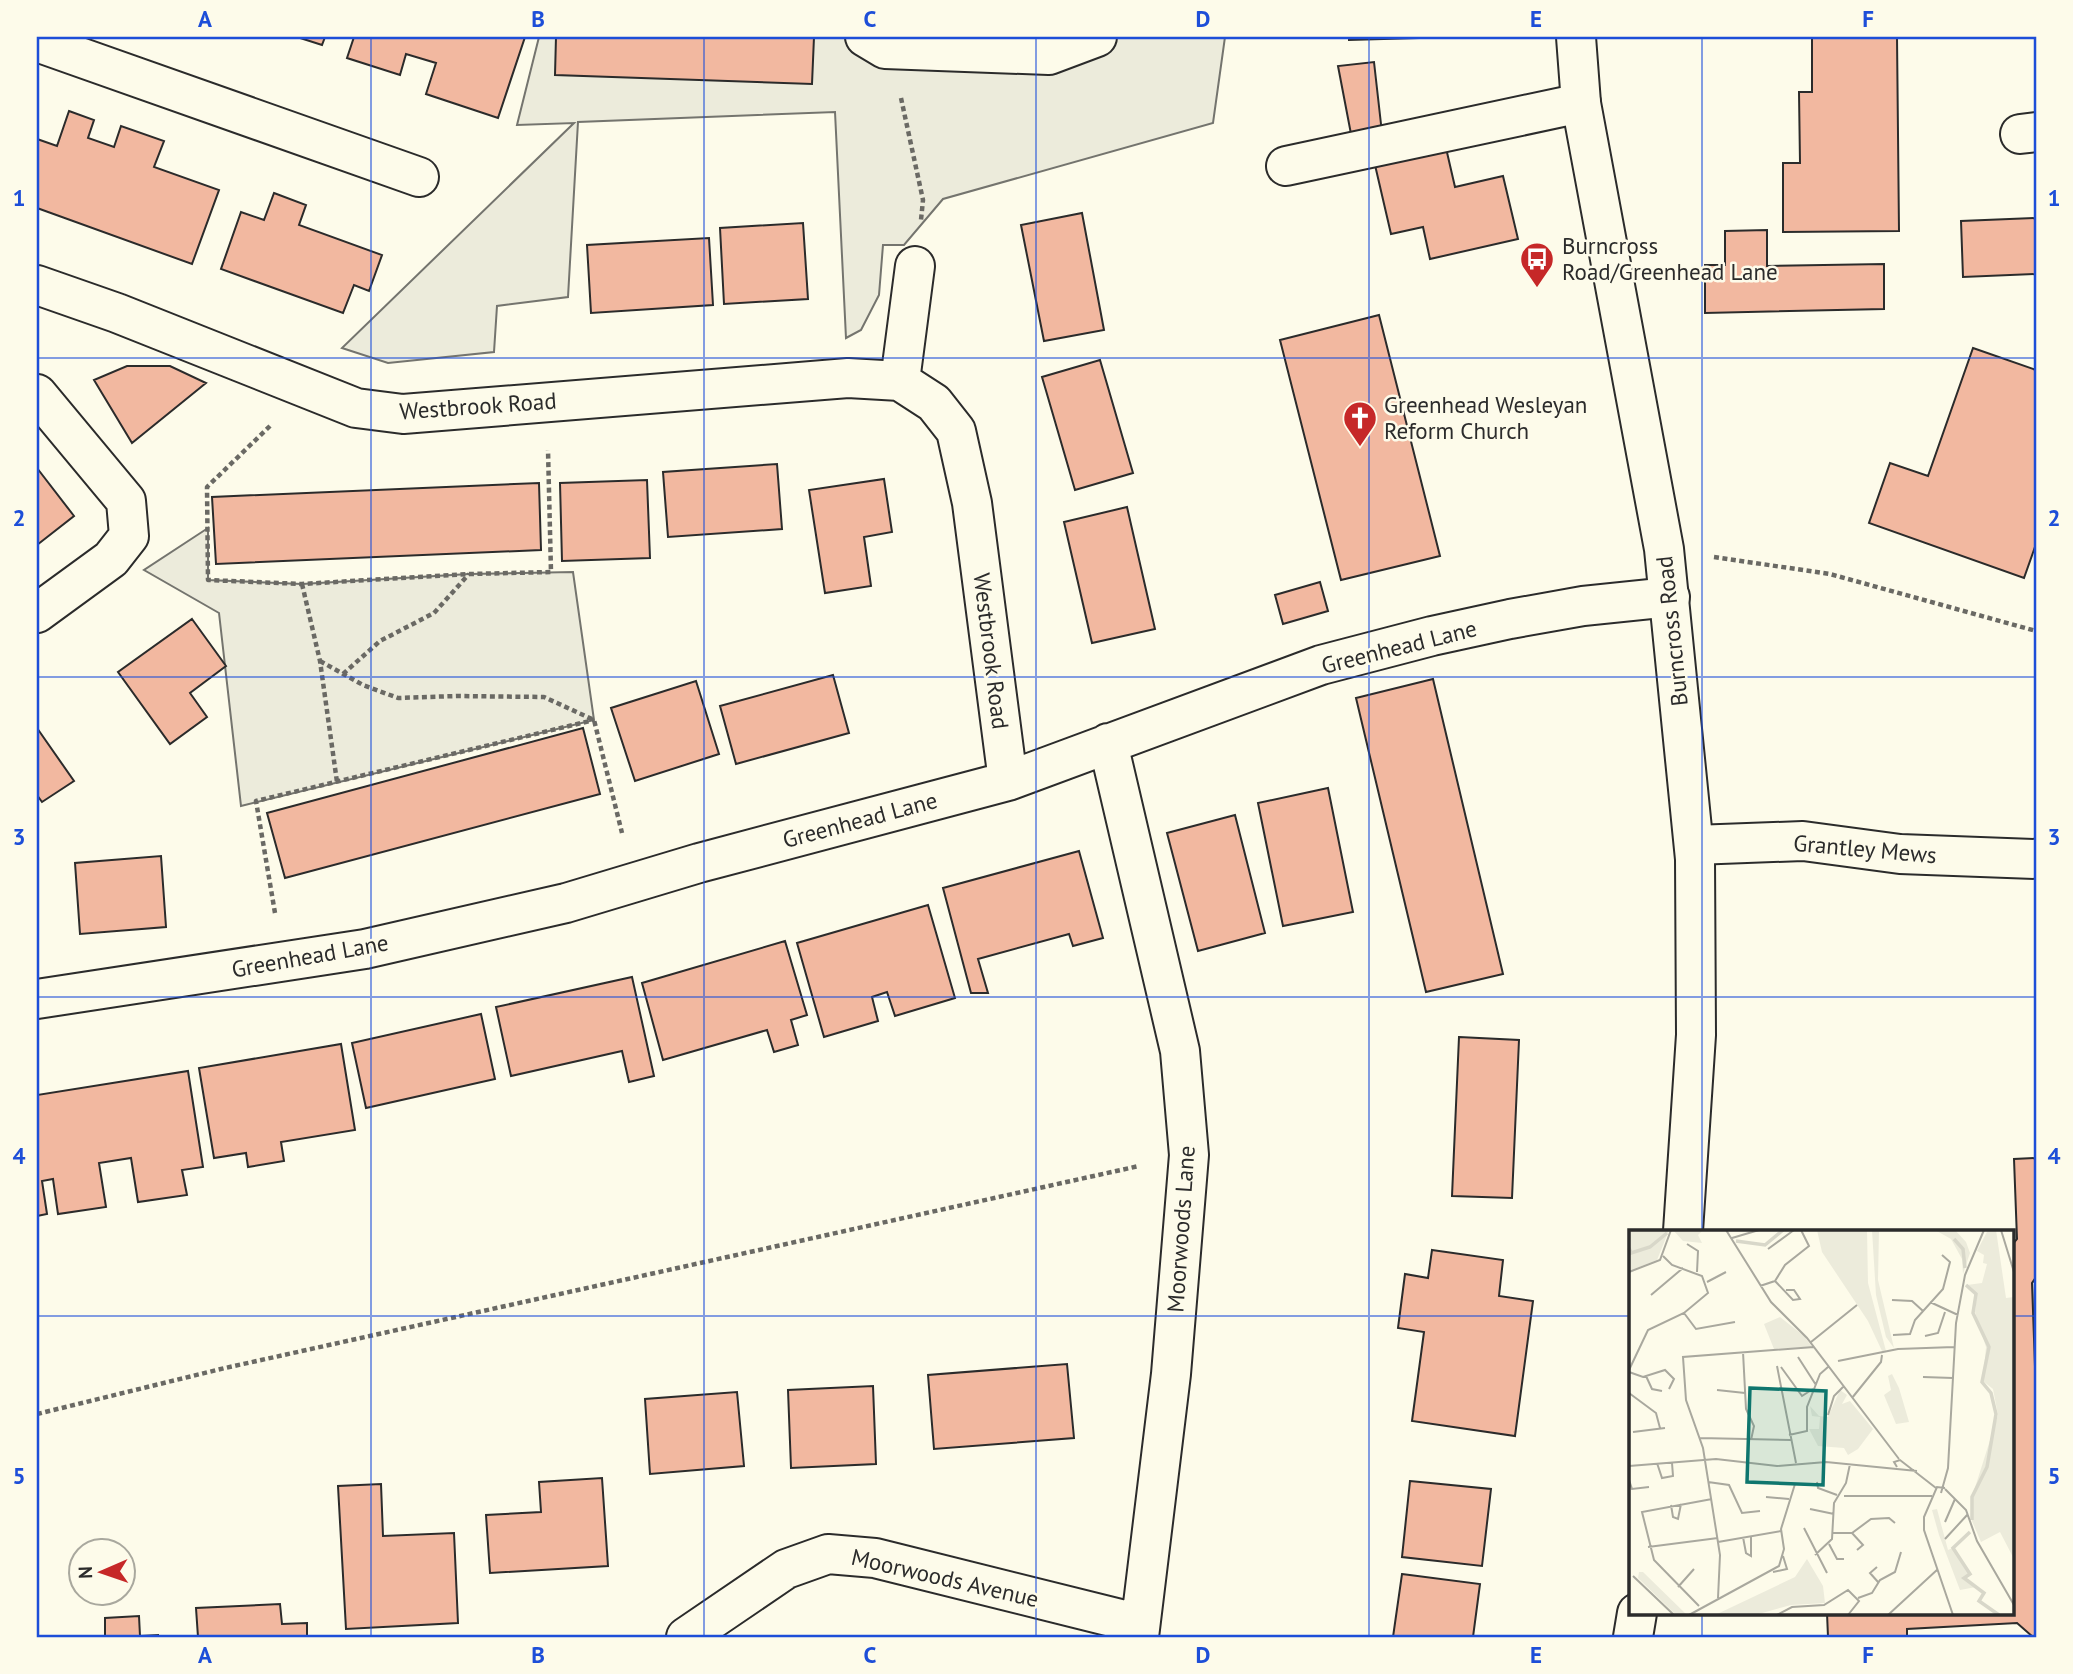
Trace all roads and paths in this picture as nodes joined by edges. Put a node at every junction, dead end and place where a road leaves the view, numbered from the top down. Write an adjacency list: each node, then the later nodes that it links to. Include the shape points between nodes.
1 (1097, 37): 4 (street, via 1049,55)
2 (1576, 37): 5 (street, Burncross Road)
3 (37, 42): 7 (street)
4 (875, 43): 8 (path, via 905,109 923,200)
5 (1581, 103): 6 (street); 14 (street, Burncross Road)
6 (1286, 166)
7 (419, 177)
8 (915, 266): 10 (street)
9 (37, 285): 11 (street, Westbrook Road)
10 (900, 381): 13 (street, Westbrook Road, via 848,378); 24 (street, Westbrook Road, via 934,403 956,431 972,503)
11 (308, 389): 13 (street, Westbrook Road, via 356,408 403,414); 16 (path, via 207,487 208,580)
12 (37, 394): 18 (street, via 126,501 130,536 111,559)
13 (547, 402): 15 (path, via 551,572)
14 (1664, 549): 17 (street, Burncross Road); 19 (path, via 1830,574)
15 (469, 574): 16 (path); 21 (path, via 435,613 380,641)
16 (302, 584): 20 (path)
17 (1670, 597): 23 (street, Greenhead Lane, via 1583,606 1432,636 1321,665); 26 (street, Burncross Road)
18 (37, 613)
19 (2036, 631)
20 (320, 661): 21 (path); 25 (path)
21 (343, 674): 22 (path, via 398,698 544,697)
22 (594, 720): 25 (path); 28 (path)
23 (1108, 743): 24 (street, Greenhead Lane); 31 (street, Moorwoods Lane, via 1180,1051)
24 (1008, 781): 28 (street, Greenhead Lane)
25 (337, 782): 29 (path, via 256,801)
26 (1693, 845): 27 (street, Grantley Mews, via 1803,841 1900,855); 32 (street, Burncross Road, via 1696,1035)
27 (2036, 859)
28 (634, 882): 29 (street, Greenhead Lane, via 566,903 365,949)
29 (283, 962): 30 (street, Greenhead Lane)
30 (37, 999)
31 (1189, 1155): 33 (path); 35 (street, Moorwoods Lane, via 1171,1374)
32 (1683, 1230)
33 (37, 1414)
34 (1637, 1614): 37 (street)
35 (1139, 1631): 36 (street, Moorwoods Avenue, via 875,1558 828,1554 786,1569)
36 (686, 1637)
37 (1633, 1637)

